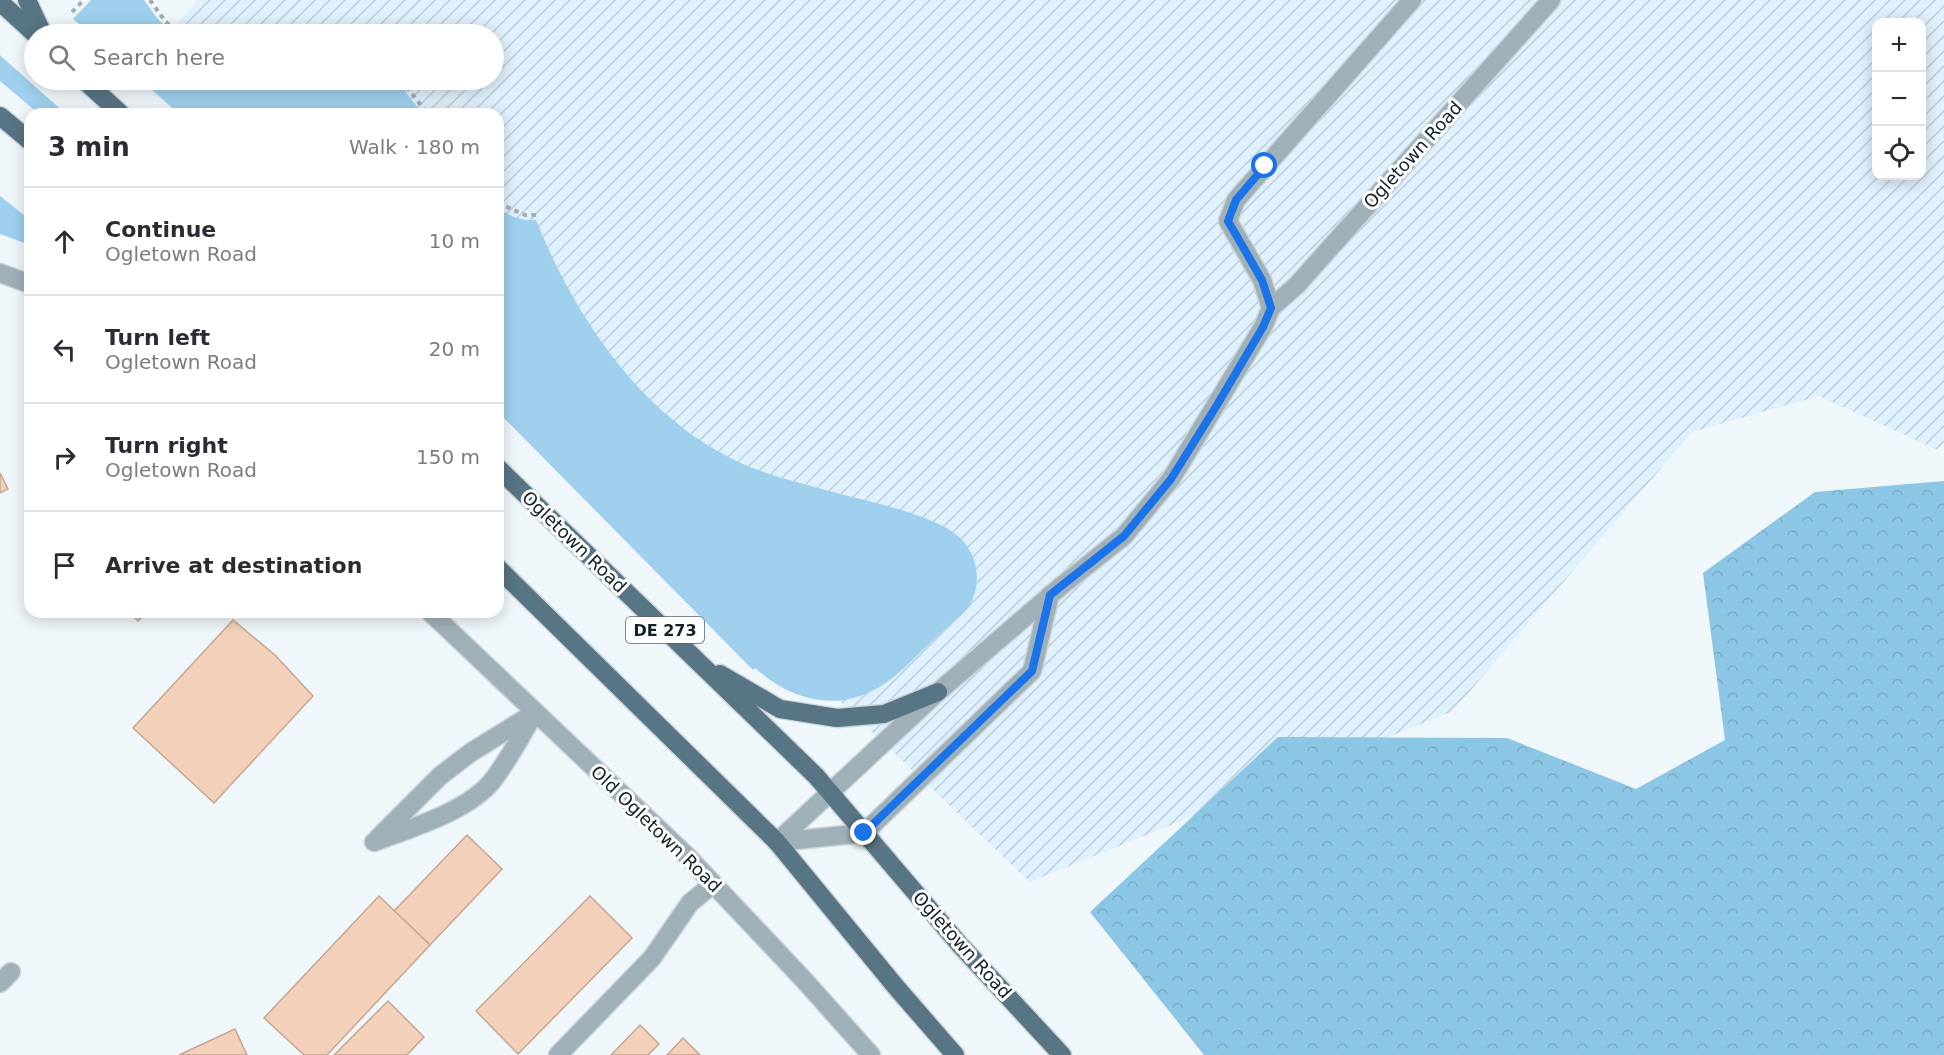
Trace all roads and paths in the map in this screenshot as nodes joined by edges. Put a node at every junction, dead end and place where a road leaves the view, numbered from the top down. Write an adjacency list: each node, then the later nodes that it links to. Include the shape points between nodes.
1 (27, 0): 9 (main road)
2 (84, 0): 7 (path)
3 (150, 0): 10 (path)
4 (1412, 0): 21 (street, via 1236,200 1228,221 1262,280)
5 (1551, 0): 21 (street, Ogletown Road, via 1297,285)
6 (0, 2): 8 (main road)
7 (72, 12)
8 (24, 24)
9 (38, 24)
10 (168, 24)
11 (95, 90): 13 (main road)
12 (409, 90): 14 (path)
13 (114, 108)
14 (423, 108)
15 (0, 116): 16 (main road)
16 (24, 136)
17 (504, 206): 18 (path, via 525,215)
18 (538, 215)
19 (0, 273): 20 (street)
20 (24, 282)
21 (1271, 308): 24 (street, Ogletown Road, via 1171,479 1124,536)
22 (504, 474): 26 (main road, Ogletown Road / DE 273)
23 (504, 574): 31 (main road)
24 (1050, 595): 27 (street, Ogletown Road); 30 (street, via 1032,671)
25 (436, 618): 28 (street, Old Ogletown Road)
26 (694, 658): 27 (main road, via 780,710 837,718 884,714); 29 (main road, Ogletown Road / DE 273)
27 (938, 692): 29 (street, Ogletown Road)
28 (535, 712): 28 (street, via 440,776 374,842 473,800 492,781); 32 (street, Old Ogletown Road)
29 (830, 794): 30 (main road, Ogletown Road / DE 273); 31 (street, Ogletown Road)
30 (864, 833): 31 (street); 36 (main road, Ogletown Road / DE 273)
31 (777, 842): 35 (main road)
32 (714, 884): 33 (street, via 690,903 652,958); 34 (street, Old Ogletown Road)
33 (558, 1055)
34 (871, 1055)
35 (955, 1055)
36 (1062, 1055)

